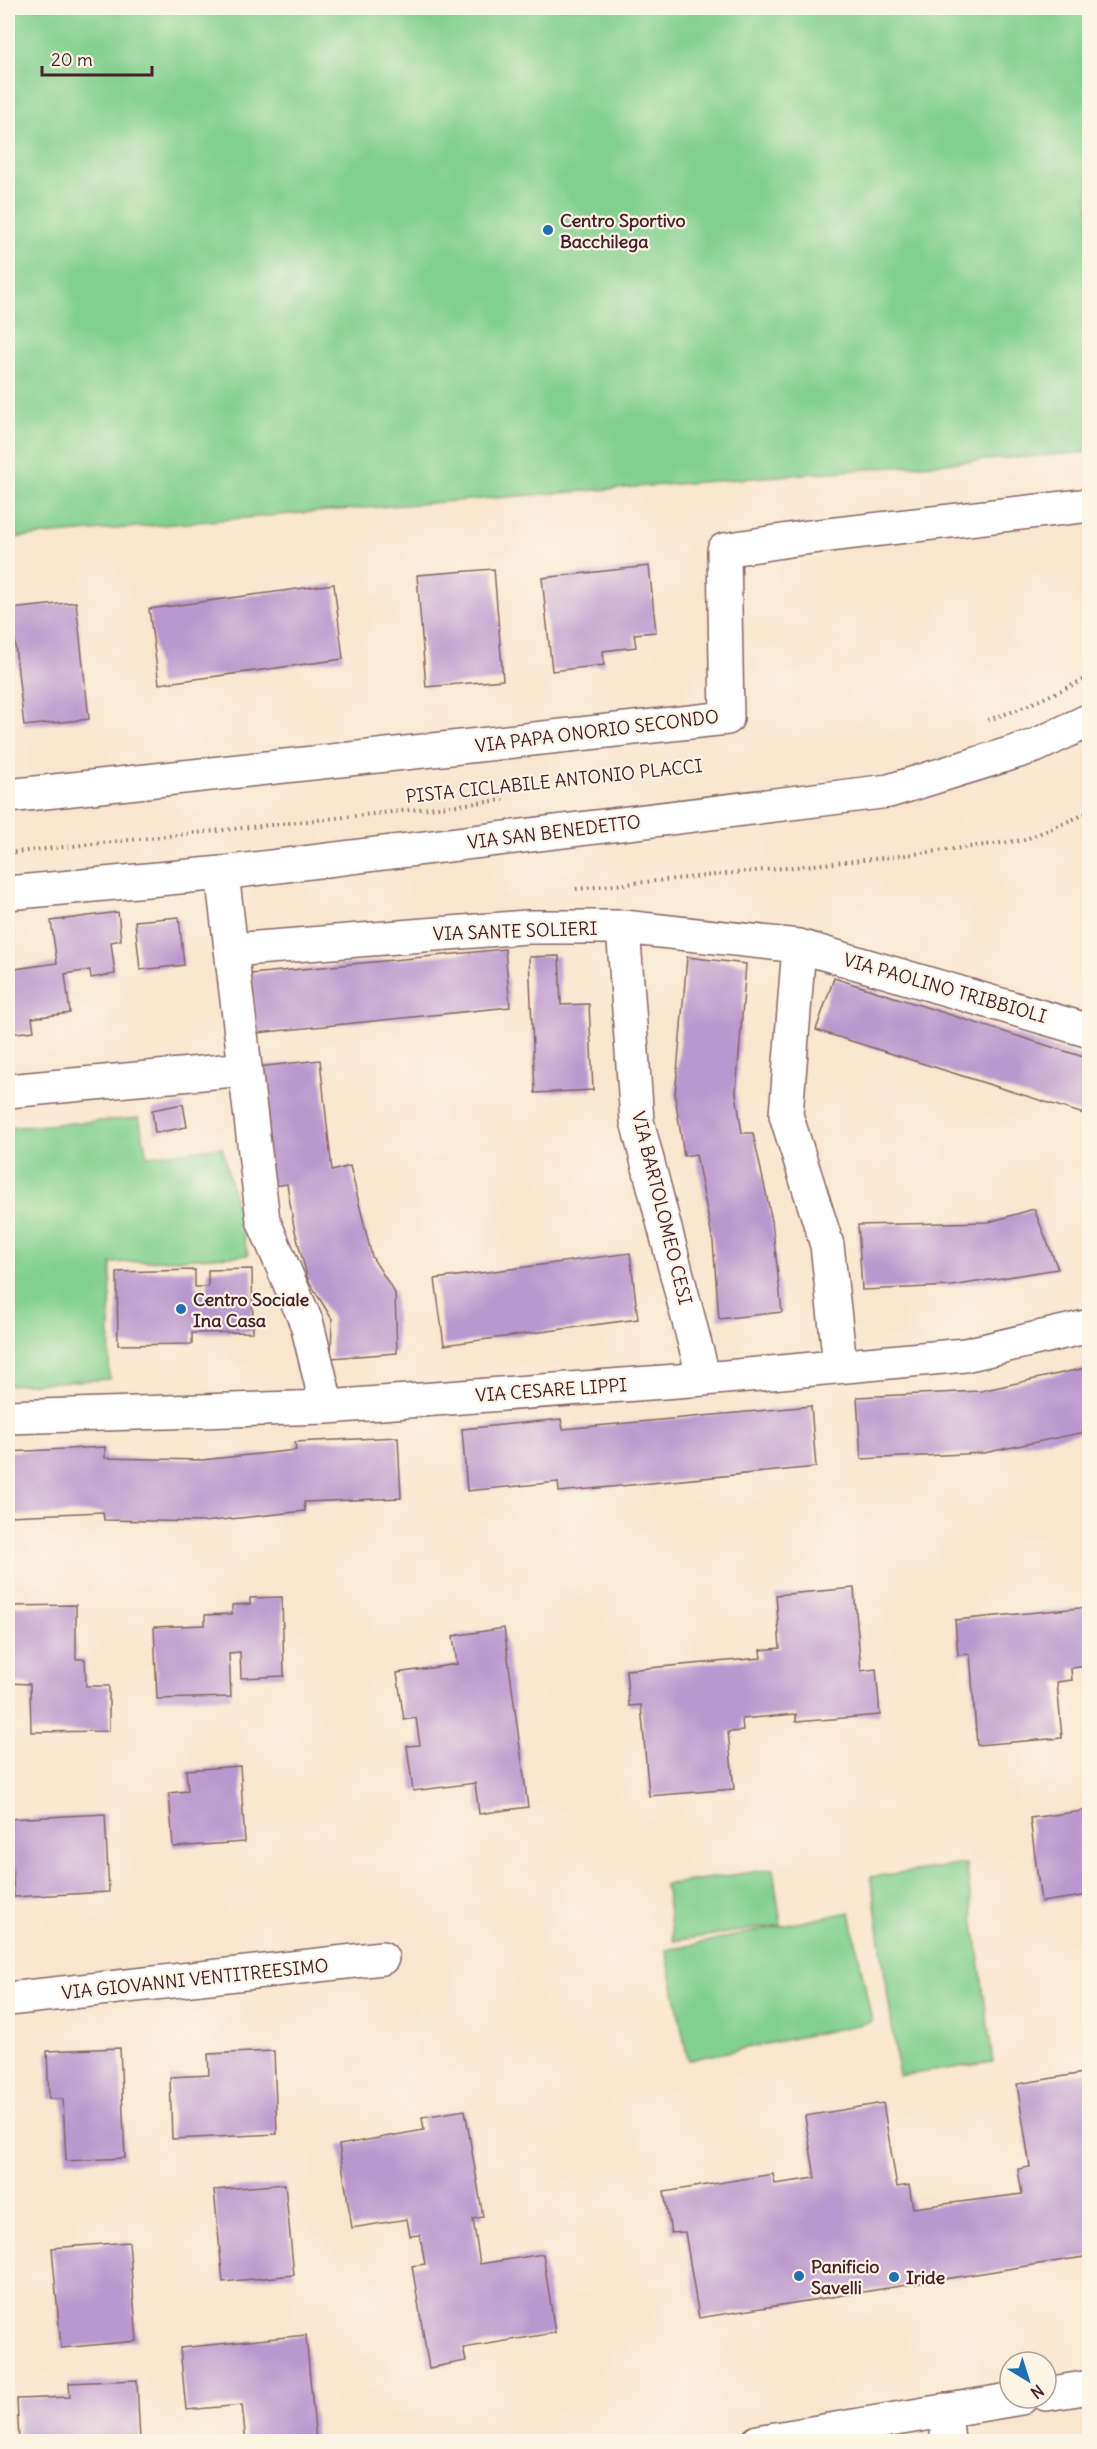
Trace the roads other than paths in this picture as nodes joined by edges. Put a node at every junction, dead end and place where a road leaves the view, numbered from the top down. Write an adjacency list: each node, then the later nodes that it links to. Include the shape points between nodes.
1 (1089, 505): 3 (street, VIA PAPA ONORIO SECONDO, via 724,550 727,718)
2 (1089, 720): 4 (street, VIA SAN BENEDETTO, via 1035,746 890,791)
3 (8, 796)
4 (222, 873): 5 (street, VIA SAN BENEDETTO); 8 (street)
5 (8, 893)
6 (623, 927): 7 (street, VIA SANTE SOLIERI); 8 (street, VIA SANTE SOLIERI, via 527,927); 14 (street, VIA BARTOLOMEO CESI, via 637,1122)
7 (799, 946): 9 (street, VIA PAOLINO TRIBBIOLI); 13 (street, via 786,1115 827,1245)
8 (231, 950): 10 (street)
9 (1089, 1032)
10 (245, 1069): 11 (street); 15 (street, via 263,1220 307,1324)
11 (8, 1091)
12 (1089, 1326): 13 (street, VIA CESARE LIPPI, via 965,1355)
13 (840, 1365): 14 (street, VIA CESARE LIPPI)
14 (704, 1379): 15 (street, VIA CESARE LIPPI)
15 (327, 1407): 16 (street, VIA CESARE LIPPI)
16 (8, 1418)
17 (382, 1958): 18 (street, VIA GIOVANNI VENTITREESIMO)
18 (8, 1999)
19 (1089, 2387): 20 (street)
20 (1058, 2392)
21 (998, 2406): 22 (street)
22 (947, 2426): 23 (street)
23 (758, 2442)

